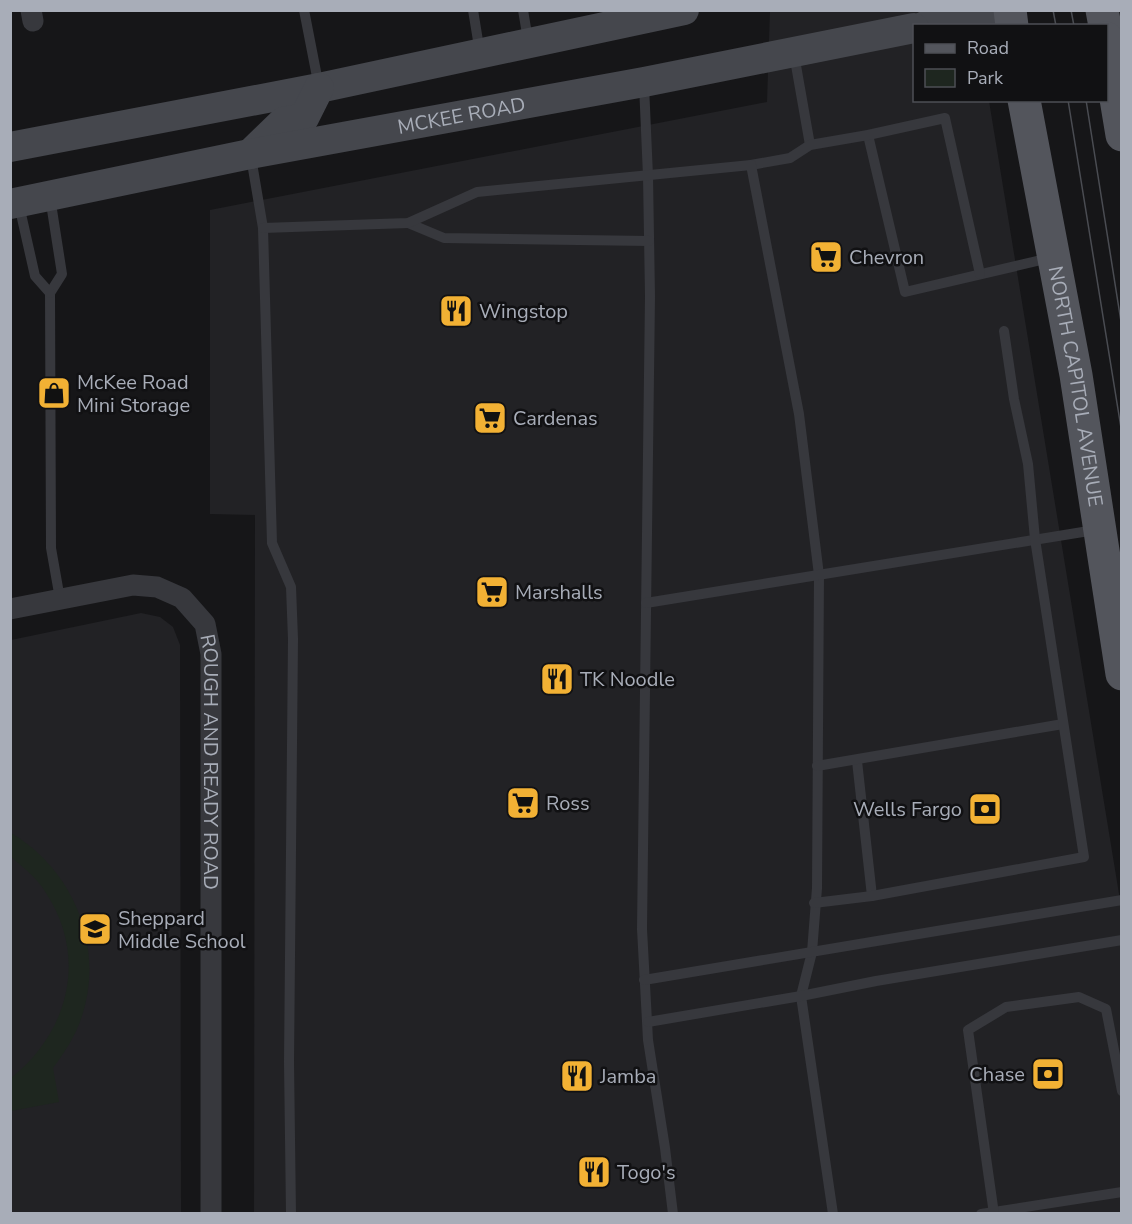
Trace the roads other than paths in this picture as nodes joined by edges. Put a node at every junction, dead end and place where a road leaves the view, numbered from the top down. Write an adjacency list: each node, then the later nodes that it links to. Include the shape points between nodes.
1 (304, 10): 14 (lane)
2 (473, 10): 11 (lane)
3 (523, 10): 8 (lane)
4 (684, 10): 8 (main road)
5 (996, 10): 6 (main road)
6 (934, 24)
7 (913, 28): 10 (main road, MCKEE ROAD)
8 (528, 44): 11 (main road)
9 (1108, 45): 16 (main road)
10 (794, 52): 13 (main road, MCKEE ROAD); 18 (lane)
11 (480, 53): 14 (main road)
12 (1122, 81): 16 (main road)
13 (644, 82): 20 (main road, MCKEE ROAD); 22 (lane)
14 (319, 88): 19 (main road); 20 (main road, via 304,117 283,122)
15 (1024, 102): 28 (main road, NORTH CAPITOL AVENUE)
16 (1121, 130)
17 (868, 135): 18 (lane); 29 (lane, via 905,292); 29 (lane, via 945,118)
18 (810, 145): 21 (lane, via 790,158)
19 (10, 147)
20 (250, 154): 23 (main road, MCKEE ROAD); 26 (lane)
21 (751, 165): 22 (lane); 34 (lane, via 799,414)
22 (648, 176): 25 (lane, via 477,192); 27 (lane)
23 (50, 196): 24 (main road, MCKEE ROAD); 30 (lane, via 62,274)
24 (15, 204): 30 (lane, via 35,276)
25 (408, 223): 26 (lane); 27 (lane, via 444,238)
26 (263, 228): 54 (lane, via 272,543 291,587 293,639)
27 (649, 241): 36 (lane)
28 (1053, 258): 29 (lane); 32 (main road, NORTH CAPITOL AVENUE, via 1076,375)
29 (980, 274)
30 (50, 293): 35 (lane, via 51,548)
31 (1004, 331): 33 (lane, via 1028,464)
32 (1099, 530): 33 (lane); 38 (main road, NORTH CAPITOL AVENUE)
33 (1035, 539): 34 (lane); 39 (lane)
34 (819, 574): 36 (lane); 41 (lane)
35 (60, 599): 37 (street); 53 (street, ROUGH AND READY ROAD, via 133,585 157,587 182,598 205,624 211,654)
36 (646, 603): 47 (lane)
37 (10, 609)
38 (1122, 674)
39 (1063, 724): 40 (lane); 42 (lane, via 1084,857)
40 (857, 761): 41 (lane); 42 (lane)
41 (817, 766): 44 (lane)
42 (872, 896): 44 (lane)
43 (1122, 900): 46 (lane)
44 (814, 903): 46 (lane)
45 (1122, 940): 48 (lane)
46 (812, 952): 47 (lane); 48 (lane)
47 (644, 980): 49 (lane)
48 (801, 996): 49 (lane); 56 (lane)
49 (648, 1022): 55 (lane)
50 (1122, 1091): 52 (lane, via 1106,1009 1079,997 1006,1007 968,1030)
51 (1122, 1192): 52 (lane)
52 (994, 1213): 57 (lane)
53 (211, 1214)
54 (291, 1214)
55 (673, 1214)
56 (834, 1214)
57 (981, 1214)

